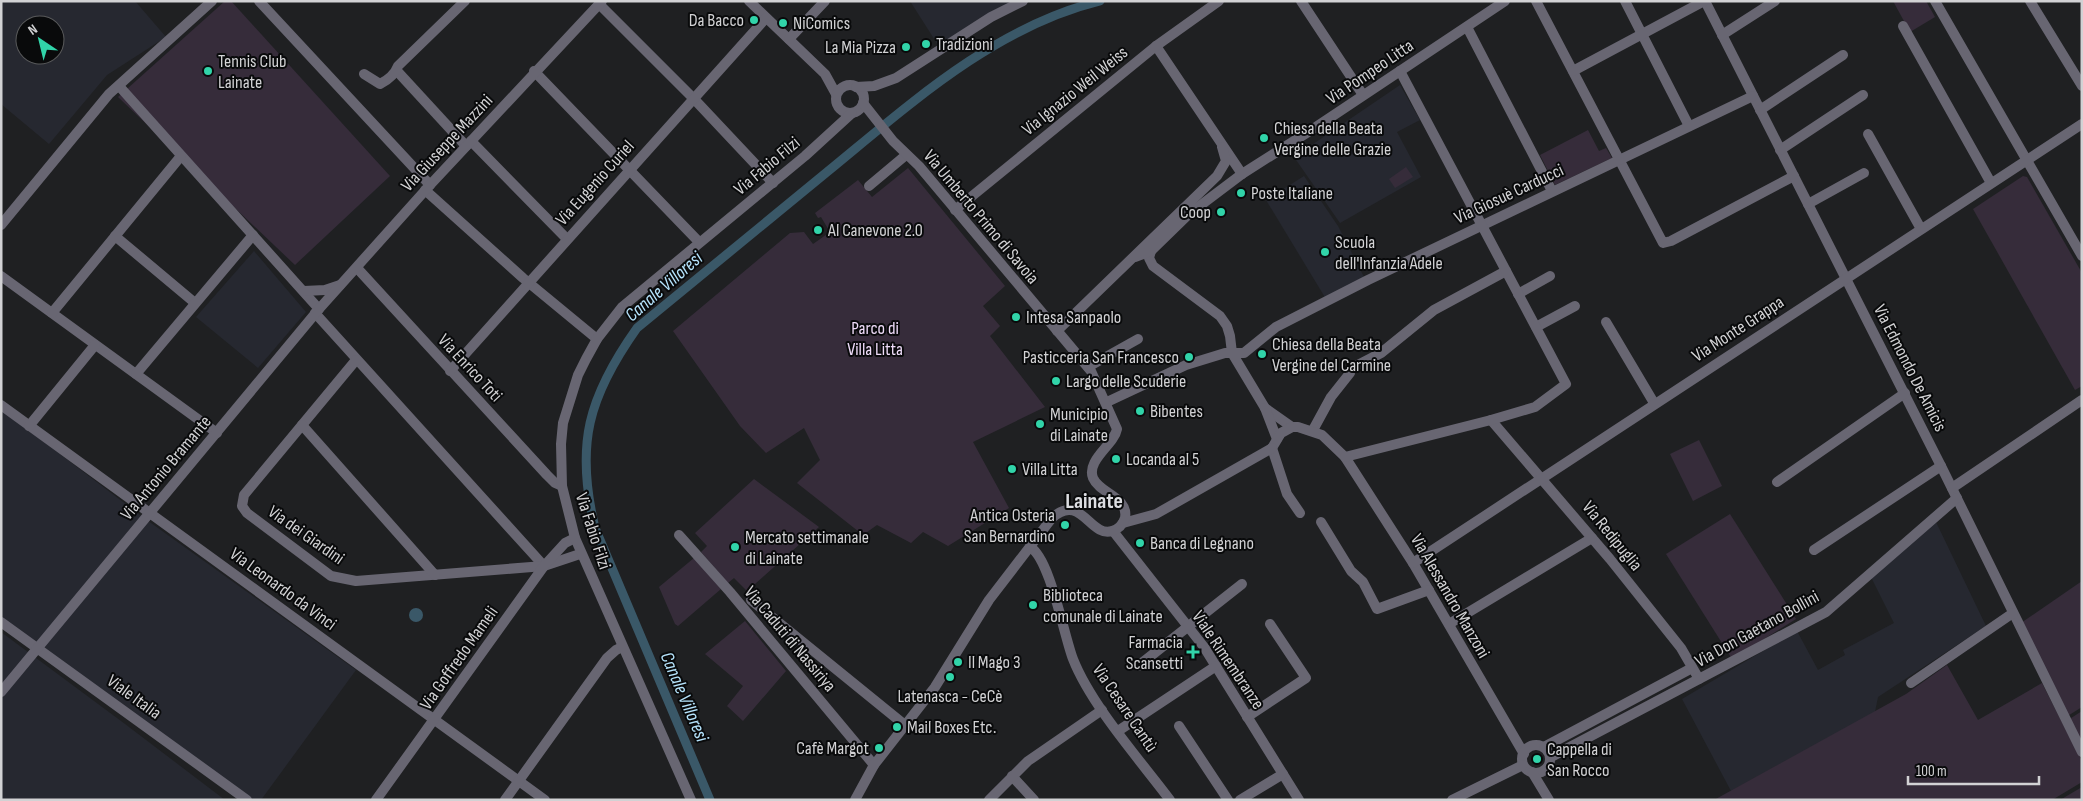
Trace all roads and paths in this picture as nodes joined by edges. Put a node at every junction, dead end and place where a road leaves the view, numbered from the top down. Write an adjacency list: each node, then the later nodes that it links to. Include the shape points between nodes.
1 (212, 1): 31 (street)
2 (259, 1): 64 (street)
3 (465, 1): 26 (street, via 398,66)
4 (749, 1): 17 (street)
5 (825, 1): 22 (street)
6 (1023, 1): 33 (street, via 991,17 896,78)
7 (1219, 1): 23 (street, Via Ignazio Weil Weiss)
8 (1301, 1): 37 (street)
9 (1504, 1): 19 (street, Via Pompeo Litta)
10 (1536, 1): 25 (street)
11 (1625, 1): 20 (street)
12 (1705, 1): 20 (street); 21 (street, Via Edmondo De Amicis)
13 (1775, 1): 21 (street)
14 (1936, 1): 54 (street)
15 (2030, 1): 34 (street)
16 (600, 3): 27 (street, Via Giuseppe Mazzini); 39 (street)
17 (766, 18): 22 (street); 39 (street, Via Eugenio Curiel)
18 (1903, 26): 61 (street)
19 (1467, 27): 28 (street, Via Pompeo Litta); 65 (street)
20 (1642, 34): 25 (street); 45 (street)
21 (1722, 35): 38 (street, Via Edmondo De Amicis)
22 (789, 39): 30 (street)
23 (1156, 46): 49 (street); 67 (street, Via Ignazio Weil Weiss)
24 (1843, 55): 42 (street)
25 (1573, 70): 53 (street)
26 (397, 71): 29 (street, via 380,84); 48 (street)
27 (534, 71): 48 (street, Via Giuseppe Mazzini); 55 (street)
28 (1400, 71): 37 (street, Via Pompeo Litta); 68 (street)
29 (364, 74)
30 (825, 74): 32 (street); 35 (street)
31 (119, 86): 52 (street); 69 (street)
32 (851, 86): 33 (street); 35 (street); 40 (street)
33 (874, 86): 40 (street)
34 (2082, 86)
35 (836, 94): 41 (street)
36 (1863, 95): 50 (street)
37 (1364, 96): 58 (street, Via Pompeo Litta)
38 (1753, 96): 42 (street, Via Edmondo De Amicis); 45 (street, Via Giosuè Carducci)
39 (693, 98): 55 (street, Via Eugenio Curiel); 60 (street)
40 (865, 104): 43 (street); 51 (street, Via Umberto Primo di Savoia)
41 (838, 107): 43 (street); 46 (street)
42 (1760, 110): 50 (street, Via Edmondo De Amicis)
43 (852, 113): 46 (street, Via Fabio Filzi)
44 (2082, 124): 54 (street, Via Monte Grappa)
45 (1689, 126): 53 (street, Via Giosuè Carducci)
46 (835, 127): 60 (street, Via Fabio Filzi)
47 (1868, 134): 70 (street)
48 (468, 144): 64 (street, Via Giuseppe Mazzini); 73 (street)
49 (1222, 147): 56 (street, via 1226,161); 58 (street)
50 (1780, 150): 59 (street, Via Edmondo De Amicis)
51 (906, 155): 63 (street); 67 (street, Via Umberto Primo di Savoia)
52 (181, 156): 71 (street); 72 (street)
53 (1619, 160): 59 (street, via 1664,244); 65 (street, Via Giosuè Carducci)
54 (2027, 160): 61 (street, Via Monte Grappa); 76 (street)
55 (629, 169): 73 (street, Via Eugenio Curiel); 74 (street)
56 (1219, 172): 62 (street); 75 (street, Via Pompeo Litta)
57 (1864, 173): 66 (street)
58 (1242, 174): 62 (street, Via Pompeo Litta)
59 (1794, 176): 66 (street, Via Edmondo De Amicis)
60 (773, 183): 74 (street, Via Fabio Filzi)
61 (1991, 183): 70 (street, Via Monte Grappa)
62 (1228, 184): 75 (street, Via Pompeo Litta)
63 (869, 186)
64 (427, 187): 77 (street, Via Giuseppe Mazzini); 82 (street)
65 (1552, 191): 68 (street, Via Giosuè Carducci)
66 (1808, 204): 81 (street, Via Edmondo De Amicis)
67 (955, 210): 92 (street, Via Umberto Primo di Savoia)
68 (1481, 224): 78 (street); 96 (street, Via Giosuè Carducci, via 1284,323 1244,353)
69 (1, 225)
70 (1921, 229): 81 (street, Via Monte Grappa)
71 (253, 235): 84 (street); 86 (street)
72 (115, 236): 86 (street); 89 (street)
73 (567, 239): 82 (street, Via Eugenio Curiel)
74 (699, 242): 94 (street, Via Fabio Filzi, via 622,307)
75 (1150, 247): 92 (street, Via Pompeo Litta, via 1135,257); 96 (street, via 1152,266 1220,316 1227,326)
76 (2082, 256)
77 (357, 268): 83 (street, Via Giuseppe Mazzini); 99 (street, Via Enrico Toti)
78 (1506, 271): 85 (street); 111 (street, via 1434,310 1381,353 1353,369)
79 (1, 276): 89 (street)
80 (1550, 276): 85 (street)
81 (1846, 278): 101 (street, Via Edmondo De Amicis); 104 (street, Via Monte Grappa)
82 (528, 283): 94 (street); 99 (street, Via Eugenio Curiel)
83 (341, 285): 84 (street); 88 (street, Via Giuseppe Mazzini)
84 (304, 292): 88 (street)
85 (1518, 294): 91 (street)
86 (195, 303): 100 (street)
87 (1575, 306): 91 (street)
88 (317, 311): 97 (street); 112 (street, Via Antonio Bramante)
89 (52, 313): 95 (street)
90 (1606, 322): 104 (street)
91 (1536, 327): 107 (street, via 1566,384 1535,407)
92 (1057, 331): 98 (street, Via Umberto Primo di Savoia)
93 (1138, 339): 98 (street)
94 (597, 340): 119 (street, Via Fabio Filzi, via 578,375 563,423)
95 (96, 345): 100 (street); 109 (street)
96 (1232, 353): 103 (street, Via Giosuè Carducci, via 1186,365); 106 (street)
97 (356, 360): 108 (street, Via dei Giardini); 133 (street)
98 (1088, 367): 103 (street, Via Umberto Primo di Savoia)
99 (450, 371): 119 (street, Via Enrico Toti, via 555,483)
100 (136, 374): 112 (street)
101 (1905, 394): 115 (street, Via Edmondo De Amicis); 118 (street)
102 (2082, 400): 120 (street)
103 (1107, 402): 116 (street, Via Umberto Primo di Savoia, via 1117,432 1094,463)
104 (1654, 403): 117 (street, Via Monte Grappa)
105 (1, 405): 109 (street, Via Leonardo da Vinci)
106 (1266, 408): 110 (street); 113 (street)
107 (1491, 420): 114 (street); 117 (street, Via Redipuglia)
108 (302, 425): 134 (street); 134 (street, Via dei Giardini, via 244,495 241,500 244,510 331,576 356,581)
109 (29, 426): 122 (street, Via Leonardo da Vinci)
110 (1292, 427): 111 (street); 113 (street)
111 (1308, 429): 114 (street, Via Alessandro Manzoni, via 1322,435)
112 (217, 433): 122 (street, Via Antonio Bramante)
113 (1274, 444): 123 (street, via 1287,494); 125 (street, via 1156,514)
114 (1345, 457): 132 (street, Via Alessandro Manzoni)
115 (1941, 466): 120 (street, Via Edmondo De Amicis); 130 (street)
116 (1092, 475): 125 (street, Viale Rimembranze, via 1097,484 1124,507)
117 (1542, 478): 128 (street, Via Redipuglia); 132 (street, Via Monte Grappa)
118 (1777, 482)
119 (562, 486): 127 (street, Via Fabio Filzi)
120 (1952, 488): 121 (street, Via Edmondo De Amicis)
121 (1957, 498): 138 (street, Via Edmondo De Amicis); 148 (street, Via Don Gaetano Bollini, via 1826,612)
122 (150, 512): 143 (street, Via Antonio Bramante); 153 (street, Via Leonardo da Vinci)
123 (1300, 513)
124 (1321, 522): 136 (street, via 1351,571 1363,582 1378,610)
125 (1118, 527): 129 (street, via 1101,530 1077,512 1066,510 1052,518); 142 (street, Viale Rimembranze, via 1122,544)
126 (679, 535): 161 (street, Via Caduti di Nassiriya)
127 (575, 538): 131 (street, Via Fabio Filzi); 133 (street, Via Goffredo Mameli, via 564,543)
128 (1592, 538): 141 (street); 147 (street, Via Redipuglia, via 1668,631)
129 (1030, 547): 151 (street, Via Cesare Cantù, via 1036,551 1054,592 1073,660); 154 (street, via 989,600 935,687)
130 (1814, 550)
131 (580, 554): 133 (street); 144 (street, Via Fabio Filzi)
132 (1413, 563): 136 (street, Via Alessandro Manzoni)
133 (544, 566): 134 (street, Via dei Giardini); 153 (street, Via Goffredo Mameli)
134 (435, 575)
135 (1242, 584): 142 (street)
136 (1429, 590): 141 (street, Via Alessandro Manzoni)
137 (751, 600): 154 (street)
138 (2013, 613): 149 (street); 158 (street, Via Edmondo De Amicis)
139 (1, 622): 143 (street, Viale Italia)
140 (1270, 624): 152 (street, via 1306,678)
141 (1449, 624): 159 (street, Via Alessandro Manzoni)
142 (1188, 626): 145 (street); 146 (street, Viale Rimembranze)
143 (37, 648): 150 (street, Via Antonio Bramante); 168 (street, Viale Italia)
144 (622, 648): 166 (street, via 607,658); 172 (street, Via Fabio Filzi)
145 (1138, 666)
146 (1216, 666): 152 (street, Viale Rimembranze); 156 (street)
147 (1692, 668): 148 (street, Via Redipuglia); 157 (street, Via Don Gaetano Bollini)
148 (1699, 680): 160 (street, Via Don Gaetano Bollini)
149 (1911, 683)
150 (1, 692)
151 (1102, 710): 156 (street, Via Cesare Cantù); 165 (street, via 1039,753)
152 (1247, 717): 164 (street, Viale Rimembranze)
153 (434, 720): 166 (street, Via Leonardo da Vinci); 169 (street, Via Goffredo Mameli)
154 (906, 726): 161 (street)
155 (1179, 726): 177 (street)
156 (1118, 731): 176 (street, Via Cesare Cantù)
157 (1544, 748): 159 (street, via 1536,746); 160 (street)
158 (2082, 752)
159 (1524, 754): 162 (street)
160 (1550, 757): 163 (street, via 1548,766)
161 (874, 765): 173 (street)
162 (1523, 765): 163 (street); 180 (street)
163 (1536, 771): 167 (street)
164 (1282, 774): 178 (street); 179 (street, Viale Rimembranze)
165 (1012, 776): 174 (street); 175 (street)
166 (519, 781): 170 (street); 171 (street, Via Leonardo da Vinci)
167 (1546, 795)
168 (247, 800)
169 (376, 800)
170 (505, 800)
171 (545, 800)
172 (691, 800)
173 (855, 800)
174 (989, 800)
175 (1034, 800)
176 (1170, 800)
177 (1228, 800)
178 (1240, 800)
179 (1299, 800)
180 (1452, 800)

